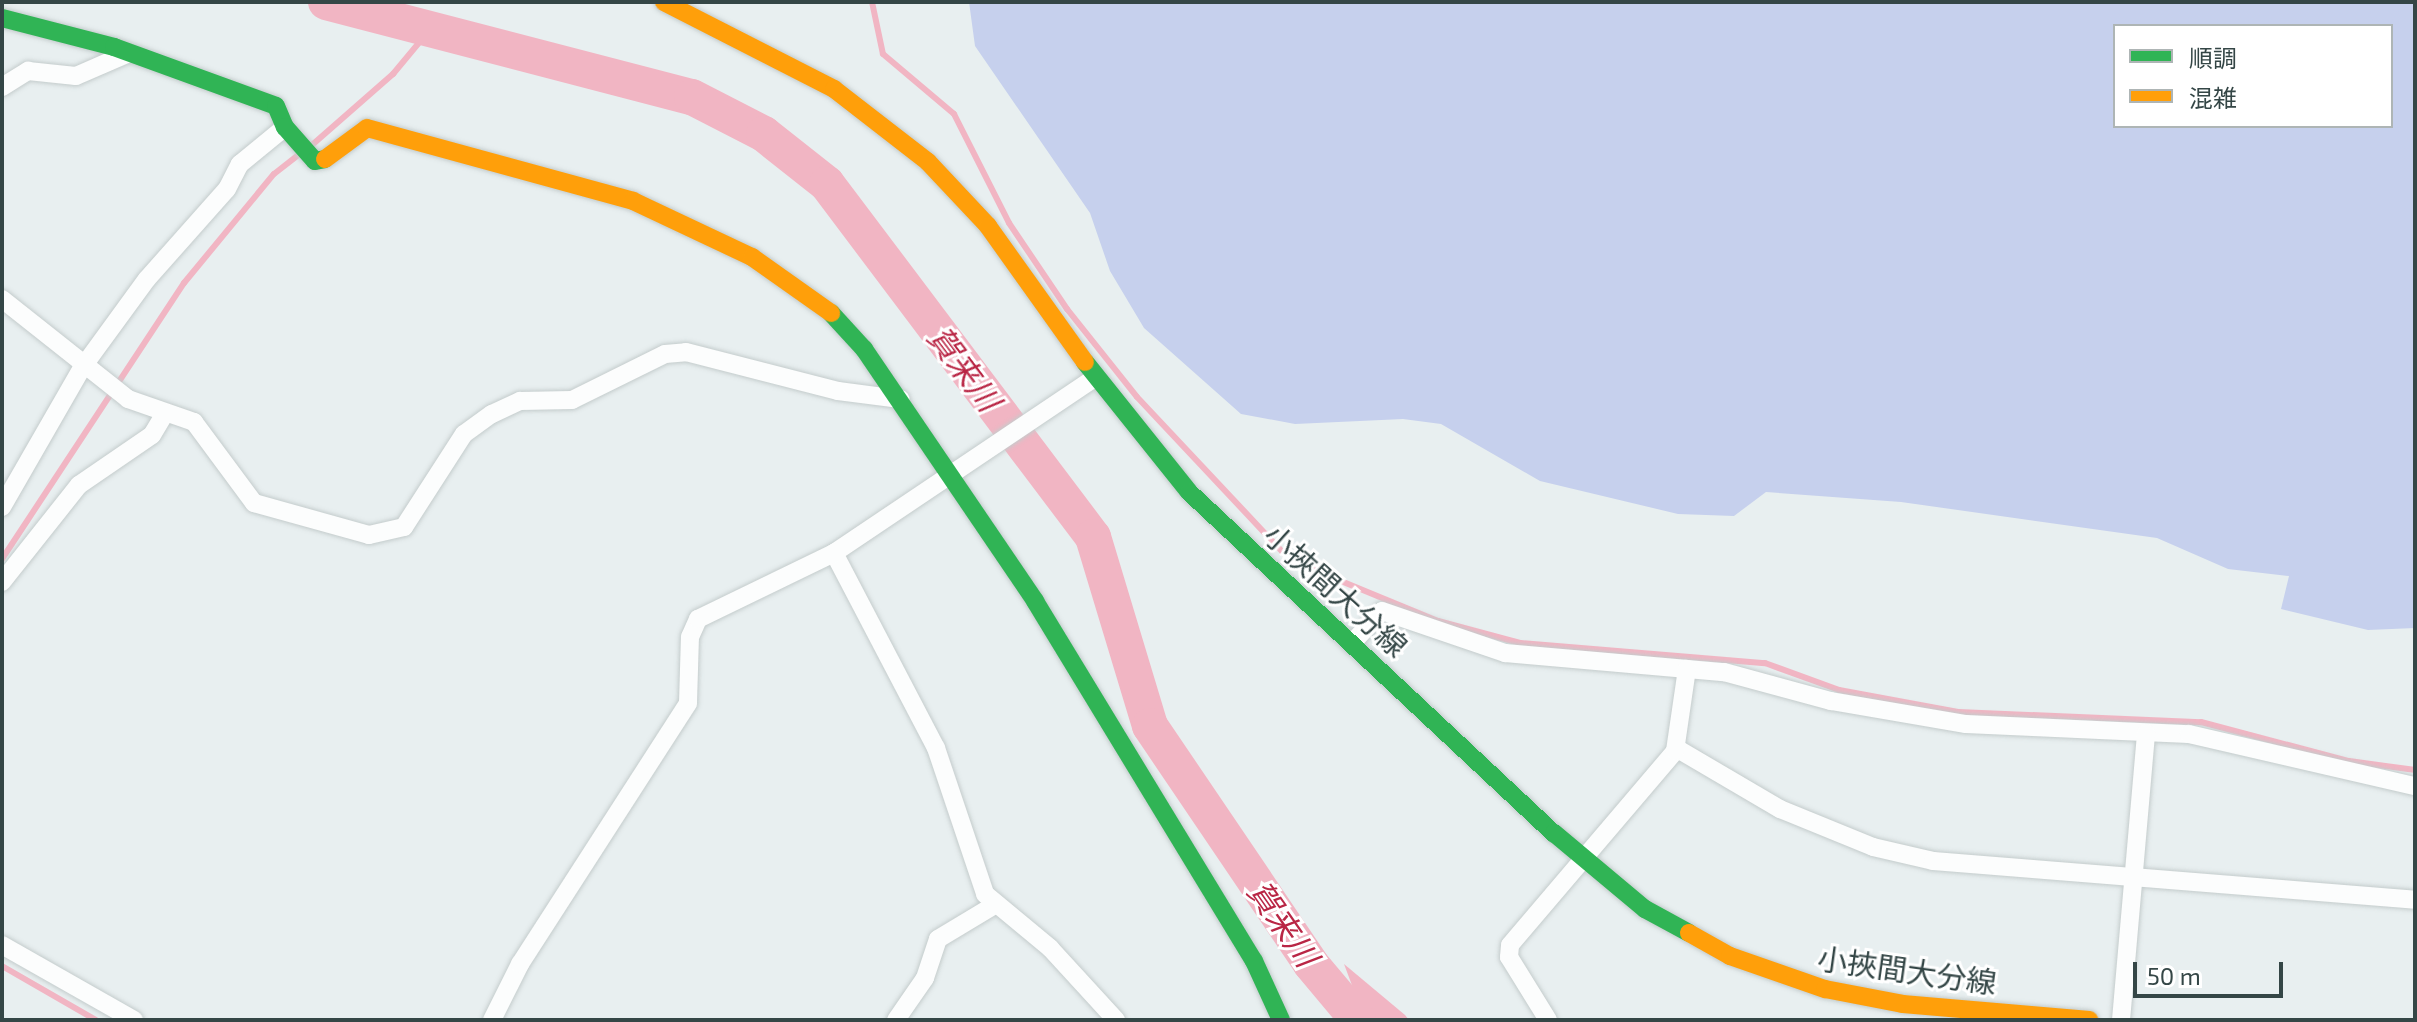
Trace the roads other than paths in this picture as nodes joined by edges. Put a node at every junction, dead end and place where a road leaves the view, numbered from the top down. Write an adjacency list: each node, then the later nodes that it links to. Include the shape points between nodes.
1 (664, 2): 8 (main road, 小挾間大分線, via 805,72 901,138 988,226)
2 (2, 18): 3 (main road)
3 (129, 53): 4 (street, via 76,76 28,71); 5 (main road, via 276,106)
4 (2, 87)
5 (285, 127): 7 (street, via 240,164 227,189 176,240); 9 (main road, via 315,161 327,159 367,128 668,214 778,272 821,303)
6 (2, 299): 7 (street)
7 (82, 368): 10 (street, via 128,399); 12 (street)
8 (1096, 377): 11 (street); 15 (main road, 小挾間大分線, via 1189,492)
9 (900, 399): 10 (street, via 838,391 686,352 665,354 572,400 520,401 492,414 464,434 420,507 388,535 254,503 194,422); 11 (main road)
10 (165, 413): 14 (street, via 152,435 79,485)
11 (955, 477): 13 (street); 29 (main road, via 1254,961)
12 (2, 507)
13 (834, 553): 23 (street, via 936,748 968,858); 26 (street, via 698,619 690,637 688,703 520,964)
14 (2, 582)
15 (1353, 642): 16 (street, via 1382,611 1505,653); 20 (main road, 小挾間大分線)
16 (1687, 669): 17 (street, via 1750,677 1921,719); 18 (street)
17 (2146, 733): 19 (street, via 2220,739); 21 (street)
18 (1676, 748): 20 (street); 21 (street, via 1780,809 1873,847 1961,864)
19 (2415, 786)
20 (1583, 859): 30 (street, via 1509,949); 31 (main road, 小挾間大分線, via 1687,935 1800,982 1903,1004)
21 (2133, 878): 22 (street); 32 (street)
22 (2415, 900)
23 (993, 906): 27 (street, via 938,939 925,978); 28 (street, via 1050,948)
24 (2, 945): 25 (street)
25 (134, 1020)
26 (492, 1020)
27 (896, 1020)
28 (1116, 1020)
29 (1281, 1020)
30 (1548, 1020)
31 (2089, 1020)
32 (2121, 1020)

